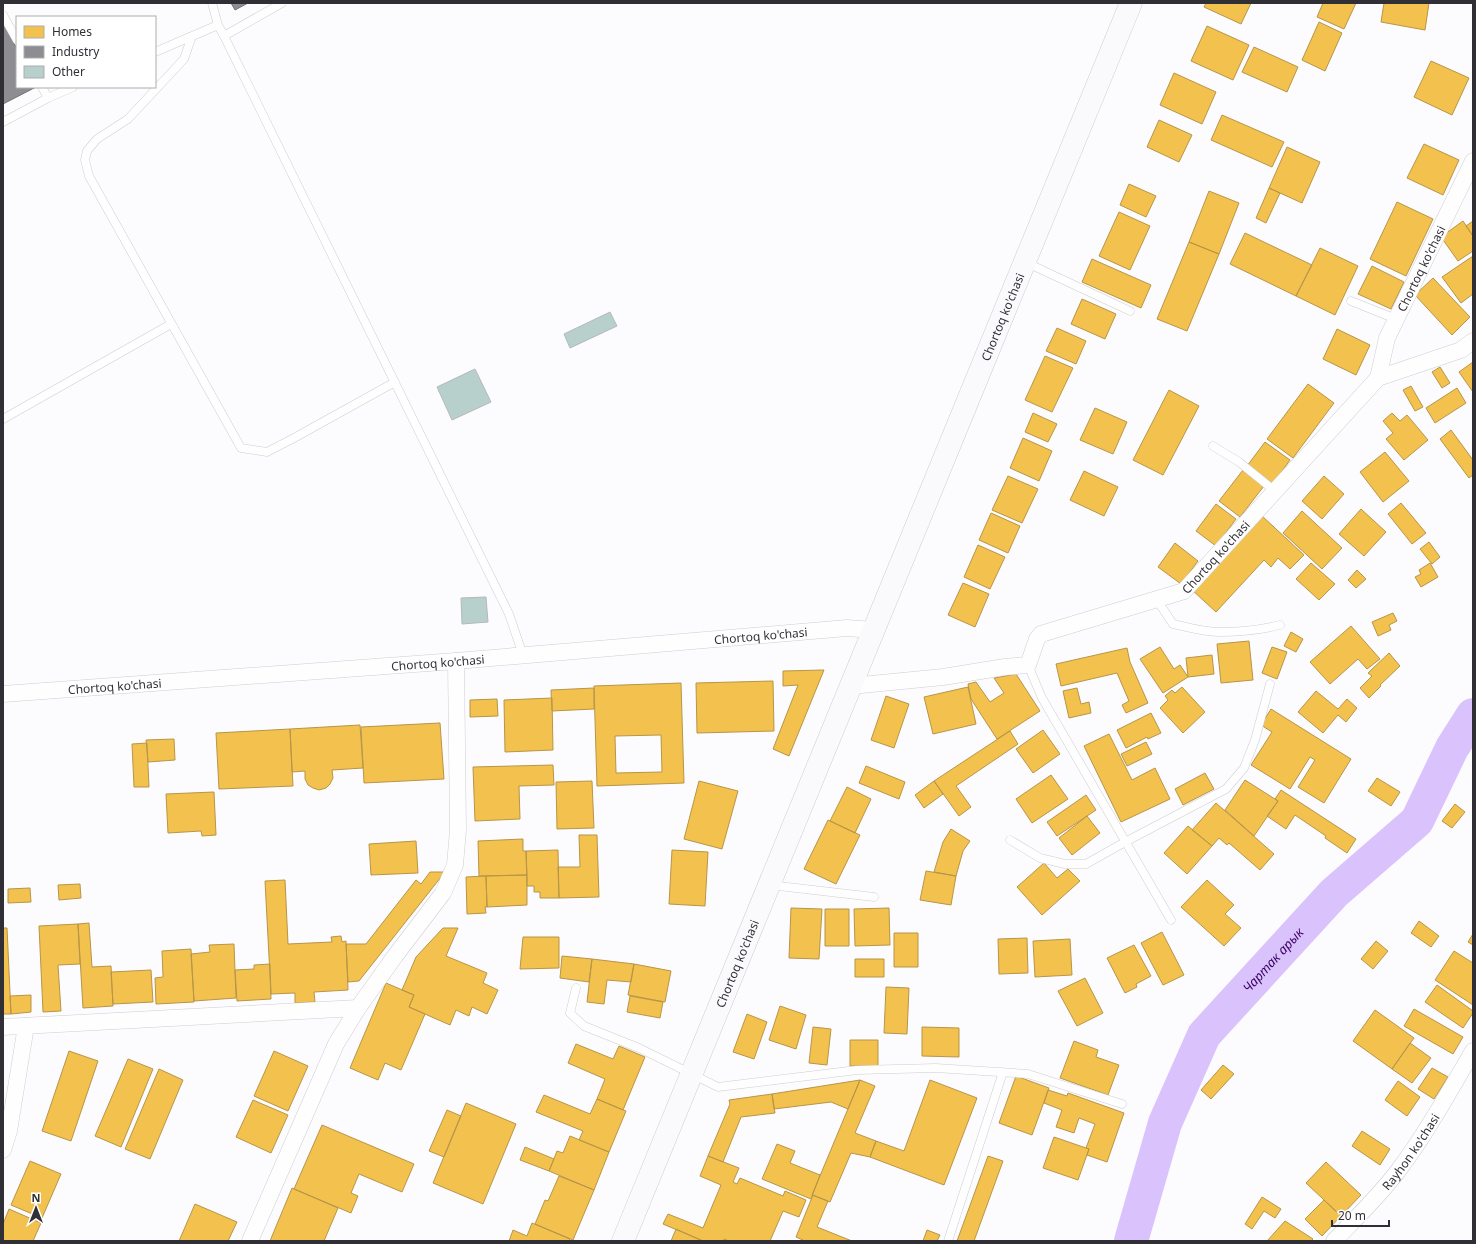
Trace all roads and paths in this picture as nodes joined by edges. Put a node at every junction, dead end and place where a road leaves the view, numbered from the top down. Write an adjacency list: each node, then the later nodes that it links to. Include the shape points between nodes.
1 (212, 3): 5 (lane)
2 (282, 3): 7 (lane)
3 (1131, 3): 15 (street, Chortoq ko'chasi)
4 (3, 15): 8 (lane)
5 (218, 24): 6 (lane); 7 (lane)
6 (192, 36): 9 (lane); 19 (lane, via 184,59 128,119 97,139 87,151 85,160 88,176)
7 (224, 36): 22 (lane)
8 (16, 38)
9 (156, 52)
10 (43, 88): 12 (lane)
11 (71, 88): 12 (lane)
12 (48, 98): 13 (lane)
13 (3, 122)
14 (1473, 161): 18 (street, Chortoq ko'chasi)
15 (1025, 262): 17 (lane); 28 (street, Chortoq ko'chasi)
16 (1351, 301): 18 (lane)
17 (1130, 311)
18 (1396, 319): 21 (street, Chortoq ko'chasi, via 1387,338)
19 (171, 324): 22 (lane, via 241,448 267,452); 23 (lane)
20 (1473, 341): 21 (street, Chortoq ko'chasi, via 1461,350)
21 (1378, 378): 25 (street, Chortoq ko'chasi)
22 (395, 382): 29 (lane, via 510,614)
23 (3, 419)
24 (1213, 446): 25 (lane, via 1239,462)
25 (1275, 491): 26 (street, Chortoq ko'chasi, via 1184,591)
26 (1157, 600): 27 (lane, via 1173,624 1192,628 1218,632 1263,629); 31 (street, Chortoq ko'chasi, via 1041,634)
27 (1280, 625)
28 (873, 630): 29 (street, Chortoq ko'chasi, via 848,628); 33 (street, Chortoq ko'chasi)
29 (523, 655): 30 (street, Chortoq ko'chasi)
30 (456, 661): 34 (street, Chortoq ko'chasi); 41 (street, via 458,830 455,865 443,893)
31 (1028, 665): 33 (street); 36 (lane, via 1042,698)
32 (1270, 684): 36 (lane, via 1244,768 1226,789)
33 (851, 686): 37 (street, Chortoq ko'chasi)
34 (3, 694)
35 (1010, 840): 36 (lane, via 1040,858 1065,864 1086,864)
36 (1125, 842): 39 (lane)
37 (769, 884): 38 (lane); 46 (street, Chortoq ko'chasi)
38 (874, 897)
39 (1171, 920)
40 (576, 988): 46 (lane, via 570,1013 584,1026 639,1048)
41 (358, 1008): 42 (street); 49 (street, via 336,1044)
42 (26, 1026): 43 (street); 48 (street, via 9,1131)
43 (3, 1027)
44 (1473, 1052): 52 (street, Rayhon ko'chasi, via 1398,1171)
45 (1003, 1072): 46 (lane, via 936,1068 857,1070 718,1087); 47 (lane, via 1028,1074); 51 (lane)
46 (692, 1074): 50 (street, Chortoq ko'chasi)
47 (1122, 1104)
48 (3, 1150)
49 (250, 1241)
50 (623, 1241)
51 (948, 1241)
52 (1334, 1241)

